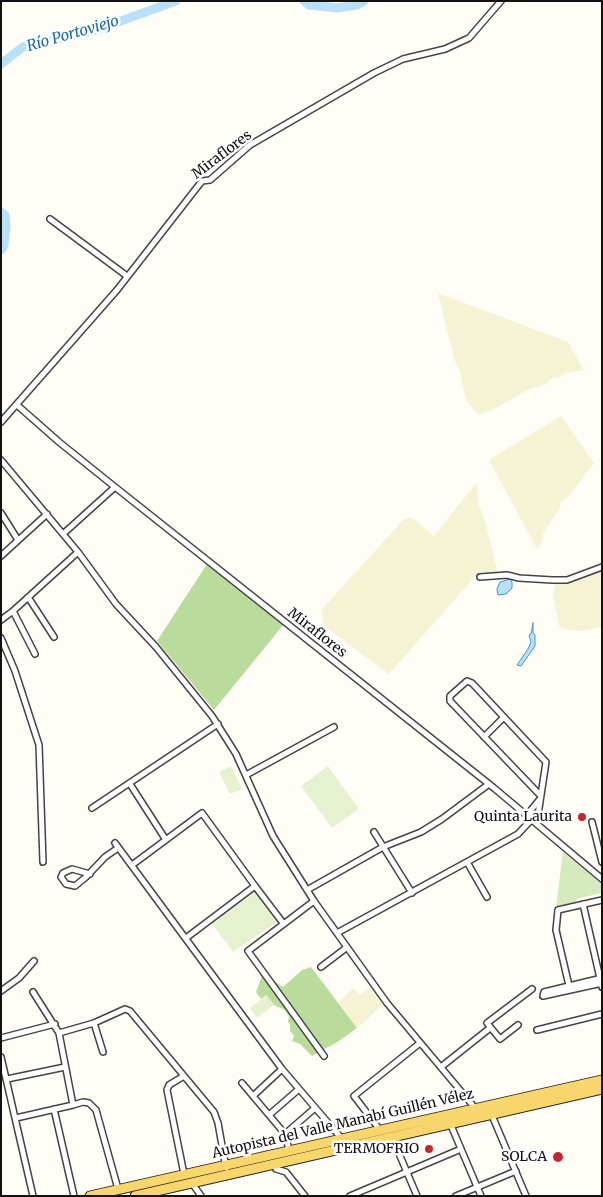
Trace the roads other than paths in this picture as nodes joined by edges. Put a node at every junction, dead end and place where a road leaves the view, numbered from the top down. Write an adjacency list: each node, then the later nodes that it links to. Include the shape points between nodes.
1 (501, 1): 3 (street, Miraflores, via 469,38 445,49 403,59 374,73 250,146 210,180 202,181)
2 (50, 219): 3 (street)
3 (127, 276): 4 (street, Miraflores)
4 (17, 405): 5 (street, Miraflores); 7 (street, Miraflores)
5 (1, 422)
6 (1, 460): 9 (street)
7 (114, 487): 10 (street); 28 (street, Miraflores)
8 (1, 513): 11 (street)
9 (47, 514): 10 (street); 11 (street)
10 (63, 534): 12 (street)
11 (18, 540): 13 (street)
12 (78, 552): 16 (street); 23 (street, via 116,604)
13 (1, 556)
14 (602, 567): 15 (street, via 567,580 519,578 507,574)
15 (480, 578)
16 (28, 598): 17 (street); 19 (street)
17 (13, 611): 18 (street); 21 (street)
18 (1, 620)
19 (54, 637)
20 (1, 638): 36 (street, via 39,745)
21 (35, 654)
22 (504, 718): 25 (street); 25 (street, via 469,681 450,696 450,701); 29 (street, via 546,762)
23 (218, 724): 26 (street); 27 (street)
24 (334, 726): 26 (street)
25 (484, 737): 29 (street)
26 (246, 775): 43 (street, via 273,836)
27 (130, 784): 30 (street); 34 (street)
28 (489, 784): 31 (street, Miraflores); 35 (street, via 435,824)
29 (540, 797): 31 (street, via 538,815)
30 (92, 808)
31 (530, 820): 37 (street, via 518,834); 41 (street, Miraflores)
32 (592, 822): 38 (street)
33 (374, 832): 35 (street)
34 (166, 840): 39 (street); 42 (street, via 202,813)
35 (384, 847): 43 (street); 44 (street)
36 (43, 862)
37 (468, 862): 44 (street); 45 (street)
38 (602, 862)
39 (132, 865): 40 (street, via 117,846); 51 (street)
40 (90, 874): 40 (street, via 75,886 66,884 61,876 72,868)
41 (601, 877)
42 (255, 886): 49 (street); 51 (street)
43 (307, 890): 47 (street)
44 (412, 893): 50 (street)
45 (487, 897)
46 (602, 900): 48 (street)
47 (314, 901): 49 (street); 50 (street)
48 (583, 904): 55 (street); 55 (street, via 558,910 556,930 570,988)
49 (283, 923): 69 (street, via 248,951)
50 (336, 933): 52 (street)
51 (186, 938): 73 (street)
52 (346, 948): 54 (street); 67 (street)
53 (34, 962): 57 (street)
54 (321, 967)
55 (601, 982)
56 (532, 989): 63 (street, via 487,1023)
57 (1, 991)
58 (33, 992): 61 (street)
59 (602, 1014): 64 (street)
60 (94, 1023): 65 (street); 68 (street); 74 (street, via 128,1009)
61 (54, 1024): 65 (street); 66 (street)
62 (518, 1025): 63 (street, via 500,1039)
63 (490, 1028): 72 (street)
64 (537, 1030)
65 (59, 1033): 71 (street)
66 (1, 1038)
67 (420, 1043): 72 (street); 88 (street, via 354,1096)
68 (103, 1052)
69 (324, 1056)
70 (1, 1057): 75 (street)
71 (65, 1067): 75 (street); 80 (street)
72 (441, 1067): 82 (street)
73 (282, 1069): 78 (street); 79 (street)
74 (184, 1076): 95 (street, via 214,1112); 98 (street, via 169,1085 167,1090)
75 (8, 1079): 86 (street)
76 (242, 1083): 79 (street)
77 (600, 1085): 84 (main road, Autopista del Valle Manabí Guillén Vélez)
78 (299, 1089): 81 (street); 85 (street)
79 (253, 1096): 85 (street)
80 (73, 1105): 83 (street); 101 (street, via 89,1103 96,1110)
81 (315, 1108): 89 (street); 91 (street)
82 (475, 1108): 84 (main road, Autopista del Valle Manabí Guillén Vélez); 88 (main road, Autopista del Valle Manabí Guillén Vélez)
83 (54, 1109): 86 (street); 104 (street)
84 (490, 1109): 87 (main road, Autopista del Valle Manabí Guillén Vélez); 96 (street)
85 (270, 1115): 89 (street)
86 (16, 1118): 103 (street)
87 (450, 1123): 90 (main road, Autopista del Valle Manabí Guillén Vélez); 92 (street)
88 (380, 1130): 91 (main road, Autopista del Valle Manabí Guillén Vélez)
89 (285, 1134): 93 (street)
90 (392, 1137): 95 (main road, Autopista del Valle Manabí Guillén Vélez); 97 (street)
91 (342, 1138): 93 (main road, Autopista del Valle Manabí Guillén Vélez)
92 (461, 1149): 97 (street); 100 (street)
93 (289, 1150): 95 (main road, Autopista del Valle Manabí Guillén Vélez)
94 (276, 1169): 108 (street, via 286,1172)
95 (227, 1170): 98 (main road, Autopista del Valle Manabí Guillén Vélez); 99 (main road, Autopista del Valle Manabí Guillén Vélez)
96 (516, 1171): 100 (street); 113 (street)
97 (406, 1172): 109 (street); 110 (street)
98 (184, 1174): 101 (main road, Autopista del Valle Manabí Guillén Vélez)
99 (192, 1183): 102 (main road, Autopista del Valle Manabí Guillén Vélez); 107 (street)
100 (477, 1187): 111 (street); 112 (street)
101 (118, 1189): 105 (main road, Autopista del Valle Manabí Guillén Vélez)
102 (155, 1194): 106 (main road, Autopista del Valle Manabí Guillén Vélez)
103 (33, 1196)
104 (74, 1196)
105 (90, 1196)
106 (135, 1196)
107 (201, 1196)
108 (304, 1196)
109 (350, 1196)
110 (417, 1196)
111 (456, 1196)
112 (481, 1196)
113 (526, 1196)

